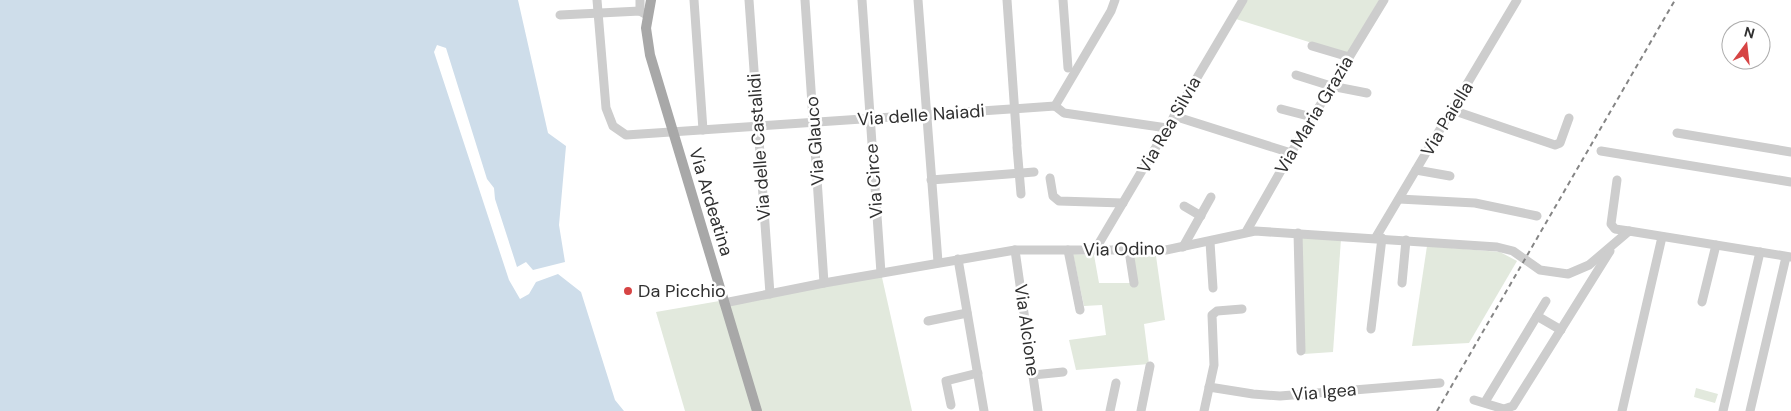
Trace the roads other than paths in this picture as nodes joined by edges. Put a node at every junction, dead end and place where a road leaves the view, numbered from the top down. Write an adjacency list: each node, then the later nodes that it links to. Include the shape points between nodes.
1 (597, 0): 15 (street, Via delle Naiadi)
2 (640, 0): 16 (street)
3 (651, 0): 16 (main road, Via Ardeatina)
4 (694, 0): 36 (street)
5 (749, 0): 34 (street, Via delle Castalidi)
6 (805, 0): 33 (street, Via Glauco)
7 (862, 0): 32 (street, Via Circe)
8 (918, 0): 28 (street)
9 (1008, 0): 25 (street)
10 (1063, 0): 20 (street)
11 (1115, 0): 24 (street)
12 (1243, 0): 29 (street, Via Rea Silvia)
13 (1384, 0): 19 (street, Via Maria Grazia)
14 (1517, 0): 27 (street, Via Paiella)
15 (598, 13): 16 (street); 17 (street); 37 (street, Via delle Naiadi, via 605,104 613,126 626,135)
16 (644, 13): 37 (main road, Via Ardeatina, via 648,50)
17 (560, 15)
18 (1312, 46): 19 (street)
19 (1349, 57): 22 (street, Via Maria Grazia)
20 (1068, 68)
21 (1296, 75): 22 (street)
22 (1331, 86): 23 (street); 30 (street, Via Maria Grazia)
23 (1367, 94)
24 (1055, 106): 25 (street, Via delle Naiadi); 35 (street, Via delle Naiadi, via 1064,113)
25 (1014, 108): 28 (street, Via delle Naiadi); 44 (street)
26 (1281, 109): 30 (street)
27 (1452, 110): 31 (street, via 1556,145 1560,143); 42 (street, Via Paiella)
28 (926, 115): 32 (street, Via delle Naiadi); 47 (street)
29 (1174, 116): 35 (street, Via Rea Silvia); 40 (street)
30 (1312, 117): 40 (street, Via Maria Grazia)
31 (1569, 118)
32 (870, 119): 33 (street, Via delle Naiadi); 75 (street, Via Circe)
33 (813, 123): 34 (street, Via delle Naiadi); 77 (street, Via Glauco)
34 (758, 126): 36 (street, Via delle Naiadi); 80 (street, Via delle Castalidi)
35 (1167, 128): 53 (street, Via Rea Silvia)
36 (703, 130): 37 (street, Via delle Naiadi)
37 (673, 132): 83 (main road, Via Ardeatina)
38 (1677, 133): 41 (street)
39 (1601, 151): 49 (street)
40 (1290, 152): 58 (street, Via Maria Grazia)
41 (1791, 152)
42 (1416, 170): 45 (street); 52 (street, Via Paiella)
43 (1034, 172): 44 (street)
44 (1019, 173): 47 (street); 50 (street)
45 (1450, 176)
46 (1050, 178): 53 (street, via 1053,196 1058,201)
47 (931, 180): 74 (street)
48 (1616, 180): 57 (street, via 1611,224 1615,229)
49 (1791, 182)
50 (1021, 194)
51 (1211, 197): 55 (street)
52 (1399, 199): 56 (street, via 1475,203); 61 (street, Via Paiella)
53 (1123, 203): 69 (street, Via Rea Silvia)
54 (1184, 206): 55 (street)
55 (1201, 216): 66 (street)
56 (1537, 216)
57 (1630, 231): 60 (street); 64 (street)
58 (1246, 232): 59 (street, Via Odino); 63 (street, Via Odino)
59 (1298, 233): 61 (street, Via Odino); 91 (street)
60 (1662, 236): 65 (street); 108 (street)
61 (1379, 238): 62 (street, Via Odino); 89 (street)
62 (1406, 240): 64 (street, Via Odino, via 1498,246 1513,251 1544,272 1568,274 1589,265); 76 (street)
63 (1210, 242): 66 (street, Via Odino); 79 (street)
64 (1614, 245): 90 (street)
65 (1716, 245): 71 (street); 82 (street)
66 (1183, 247): 70 (street, Via Odino)
67 (1015, 250): 68 (street, Via Odino); 73 (street, Via Odino); 95 (street, Via Alcione)
68 (1068, 250): 69 (street, Via Odino); 85 (street, Via Odino)
69 (1095, 250): 70 (street, Via Odino)
70 (1129, 250): 78 (street)
71 (1760, 252): 72 (street); 109 (street)
72 (1789, 257): 110 (street)
73 (958, 259): 74 (street, Via Odino); 86 (street)
74 (938, 262): 75 (street, Via Odino)
75 (881, 273): 77 (street, Via Odino)
76 (1402, 282)
77 (824, 283): 80 (street, Via Odino)
78 (1134, 283)
79 (1213, 288)
80 (770, 294): 83 (street, Via Odino)
81 (1546, 301): 87 (street)
82 (1702, 302)
83 (724, 303): 102 (main road, Via Ardeatina)
84 (1242, 309): 98 (street, via 1217,311 1212,315 1214,360)
85 (1080, 310)
86 (967, 313): 88 (street); 94 (street)
87 (1537, 316): 90 (street); 100 (street)
88 (928, 321)
89 (1371, 329)
90 (1561, 330): 100 (street, via 1512,406 1506,409)
91 (1301, 351)
92 (1150, 366): 106 (street)
93 (1062, 372): 95 (street)
94 (978, 373): 101 (street, via 946,381); 103 (street)
95 (1033, 375): 104 (street, Via Alcione)
96 (1440, 382): 98 (street, Via Igea, via 1276,396)
97 (1116, 383): 105 (street)
98 (1209, 387): 107 (street)
99 (1474, 400): 100 (street)
100 (1485, 402)
101 (951, 405)
102 (757, 411)
103 (984, 411)
104 (1038, 411)
105 (1110, 411)
106 (1141, 411)
107 (1204, 411)
108 (1622, 411)
109 (1722, 411)
110 (1750, 411)

